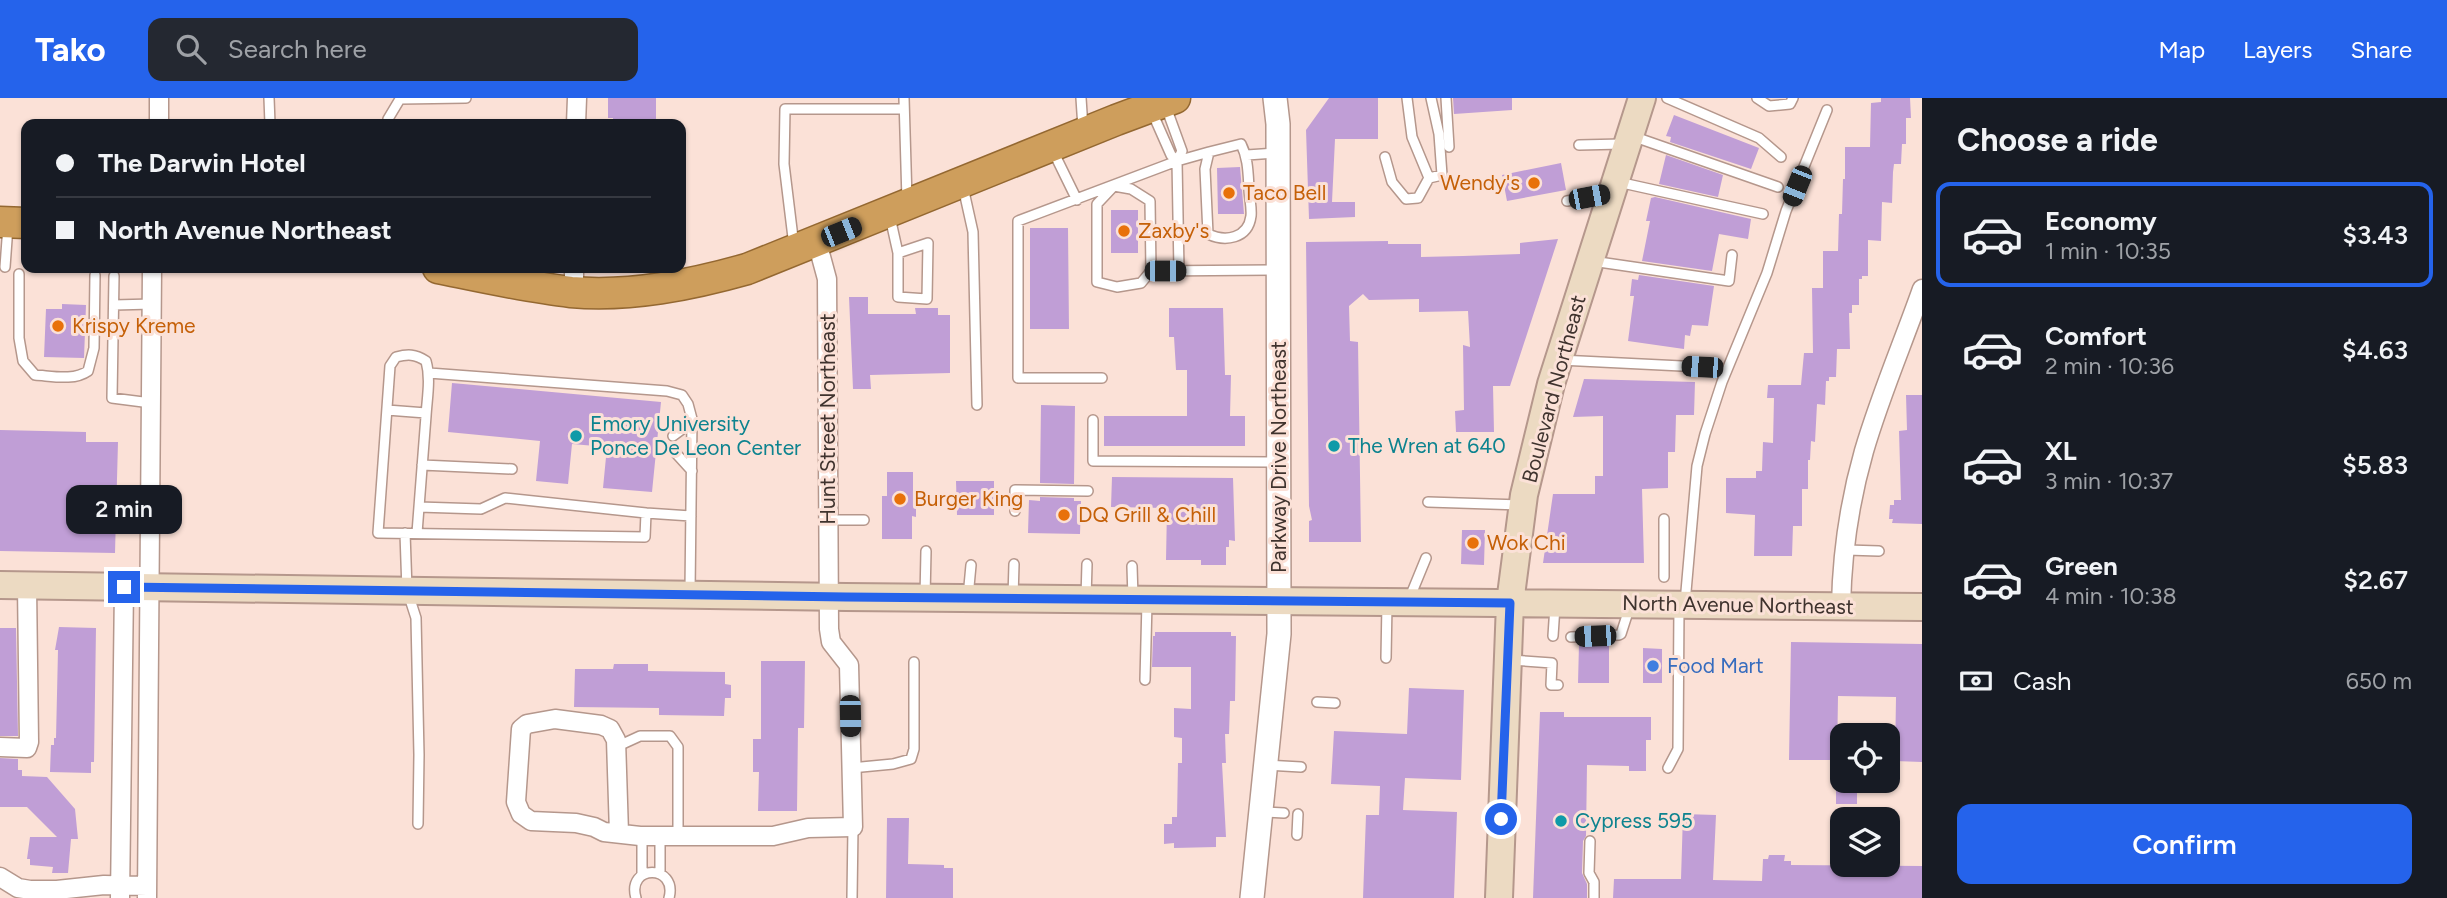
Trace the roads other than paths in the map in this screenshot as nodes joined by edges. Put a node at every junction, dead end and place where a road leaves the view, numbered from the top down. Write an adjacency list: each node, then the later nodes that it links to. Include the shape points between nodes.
1 (159, 98): 18 (street)
2 (269, 98): 19 (lane)
3 (466, 98): 20 (lane, via 400,99)
4 (577, 98): 21 (street)
5 (904, 98): 16 (lane)
6 (1082, 98): 22 (lane)
7 (1275, 98): 28 (street, Parkway Drive Northeast)
8 (1407, 98): 33 (lane, via 1412,137)
9 (1431, 98): 33 (lane, via 1442,175)
10 (1446, 98): 26 (lane)
11 (1643, 98): 23 (main road, Boulevard Northeast)
12 (1667, 98): 31 (lane, via 1759,138)
13 (1757, 98): 14 (lane, via 1769,106 1790,104)
14 (1793, 98)
15 (1153, 105): 22 (highway); 32 (lane); 32 (lane, via 1182,151)
16 (904, 109): 40 (lane); 43 (lane, via 785,109 783,164)
17 (1827, 110): 113 (lane, via 1705,434 1697,466)
18 (159, 119)
19 (270, 119)
20 (388, 119)
21 (576, 119)
22 (1083, 133): 25 (highway)
23 (1629, 139): 24 (lane); 36 (main road, Boulevard Northeast); 37 (lane)
24 (1579, 145)
25 (1051, 146): 34 (highway); 38 (lane)
26 (1449, 147)
27 (1209, 152): 29 (lane, via 1241,144); 29 (lane, via 1205,169 1208,234 1221,240 1238,237 1251,216); 32 (lane)
28 (1278, 152): 29 (lane); 48 (street, Parkway Drive Northeast)
29 (1247, 155)
30 (1385, 157): 33 (lane, via 1392,182 1406,199 1418,198)
31 (1780, 157)
32 (1177, 162): 35 (lane); 50 (lane)
33 (1429, 178)
34 (962, 183): 40 (highway); 65 (lane, via 973,232)
35 (1114, 186): 38 (lane); 49 (lane, via 1131,189 1150,201); 49 (lane, via 1097,204 1097,282 1117,287 1141,283)
36 (1614, 187): 39 (lane); 41 (lane); 46 (main road, Boulevard Northeast)
37 (1778, 187)
38 (1077, 200): 63 (lane, via 1018,221 1018,378)
39 (1567, 201)
40 (898, 209): 43 (highway); 44 (lane)
41 (1763, 214)
42 (12, 222): 47 (lane)
43 (806, 246): 56 (highway, via 694,284 634,292); 83 (street, Hunt Street Northeast, via 827,279)
44 (898, 253): 44 (lane, via 898,297 926,299 928,243)
45 (1732, 255): 46 (lane, via 1729,281)
46 (1590, 261): 60 (main road, Boulevard Northeast)
47 (5, 267)
48 (1279, 270): 50 (lane); 72 (street, Parkway Drive Northeast)
49 (1151, 271): 50 (lane)
50 (1179, 271)
51 (152, 273): 58 (street)
52 (462, 273): 56 (highway, via 519,285)
53 (19, 274): 54 (lane, via 23,361 35,375 54,376 81,376 88,371 94,348)
54 (95, 275)
55 (114, 276): 59 (lane)
56 (574, 280)
57 (1922, 289): 88 (street, via 1864,451)
58 (152, 304): 59 (lane); 64 (street)
59 (114, 305): 64 (lane, via 112,398)
60 (1559, 359): 61 (lane); 78 (main road, Boulevard Northeast)
61 (1702, 367)
62 (429, 373): 66 (lane, via 426,361 417,355 396,357 390,366); 67 (lane); 69 (lane, via 667,391 682,394)
63 (1102, 378)
64 (151, 403): 99 (street)
65 (978, 405)
66 (387, 410): 67 (lane); 86 (lane, via 378,533)
67 (426, 413): 73 (lane)
68 (1093, 420): 72 (lane, via 1093,461)
69 (692, 422): 70 (lane); 75 (lane)
70 (673, 436)
71 (672, 449): 75 (lane)
72 (1279, 461): 108 (street, Parkway Drive Northeast)
73 (422, 464): 74 (lane); 79 (lane)
74 (512, 469)
75 (692, 471): 82 (lane)
76 (1088, 491): 80 (lane, via 1015,490)
77 (1428, 502): 78 (lane)
78 (1523, 505): 110 (main road, Boulevard Northeast)
79 (419, 507): 81 (lane, via 481,509 505,498); 87 (lane)
80 (1015, 511)
81 (646, 513): 82 (lane); 87 (lane, via 645,537)
82 (691, 516): 101 (lane)
83 (828, 520): 84 (lane); 102 (street, Hunt Street Northeast)
84 (864, 520)
85 (1664, 520): 96 (lane)
86 (405, 533): 87 (lane); 100 (lane)
87 (417, 533)
88 (1846, 550): 90 (lane); 114 (street)
89 (926, 551): 103 (lane)
90 (1879, 551)
91 (1426, 558): 109 (lane)
92 (1014, 564): 105 (lane)
93 (1087, 564): 106 (lane)
94 (971, 565): 104 (lane)
95 (1132, 566): 107 (lane)
96 (1664, 577)
97 (0, 585): 98 (main road, North Avenue Northeast)
98 (27, 586): 99 (main road, North Avenue Northeast); 125 (street, via 29,742 27,748)
99 (136, 587): 100 (main road, North Avenue Northeast); 144 (street); 145 (street)
100 (407, 590): 101 (main road, North Avenue Northeast); 134 (lane, via 416,618)
101 (690, 595): 102 (main road, North Avenue Northeast)
102 (828, 597): 103 (main road, North Avenue Northeast); 129 (street, Hunt Street Northeast, via 831,642 849,665)
103 (925, 598): 104 (main road, North Avenue Northeast)
104 (968, 598): 105 (main road, North Avenue Northeast)
105 (1013, 599): 106 (main road, North Avenue Northeast)
106 (1086, 600): 107 (main road, North Avenue Northeast)
107 (1140, 600): 108 (main road, North Avenue Northeast); 121 (lane)
108 (1280, 602): 109 (main road, North Avenue Northeast); 127 (street, Parkway Drive Northeast)
109 (1398, 602): 110 (main road, North Avenue Northeast); 118 (lane)
110 (1510, 603): 111 (main road, North Avenue Northeast); 119 (main road, Boulevard Northeast)
111 (1556, 603): 112 (main road, North Avenue Northeast); 116 (lane)
112 (1631, 604): 113 (main road, North Avenue Northeast); 117 (lane, via 1621,634)
113 (1682, 605): 114 (main road, North Avenue Northeast); 130 (lane, via 1678,749)
114 (1842, 606): 115 (main road, North Avenue Northeast)
115 (1922, 607)
116 (1553, 636)
117 (1571, 637)
118 (1386, 658)
119 (1506, 660): 122 (lane, via 1552,663 1550,685); 150 (main road, Boulevard Northeast)
120 (914, 662): 129 (lane, via 911,759)
121 (1145, 680)
122 (1558, 685)
123 (1317, 702): 124 (lane)
124 (1335, 703)
125 (0, 747)
126 (616, 747): 136 (street); 136 (street, via 610,729 601,725 555,719 527,724 521,729 515,789 521,814 531,821 576,823); 139 (lane, via 640,736 670,736 678,747)
127 (1266, 765): 128 (lane); 131 (street, Parkway Drive Northeast)
128 (1301, 767)
129 (851, 768): 135 (street, Hunt Street Northeast)
130 (1668, 768)
131 (1261, 812): 132 (lane); 149 (street, Parkway Drive Northeast)
132 (1284, 813)
133 (1298, 814): 137 (lane)
134 (418, 824)
135 (853, 827): 139 (street, via 808,828 773,836); 148 (lane)
136 (619, 833): 138 (street)
137 (1297, 835)
138 (651, 836): 139 (street); 141 (lane); 142 (lane)
139 (678, 836)
140 (1590, 841): 151 (lane)
141 (660, 874): 142 (lane); 147 (lane, via 669,882)
142 (642, 875): 146 (lane, via 635,884)
143 (0, 877): 144 (street, via 30,890)
144 (120, 892): 145 (street)
145 (147, 892)
146 (636, 898)
147 (669, 898)
148 (852, 898)
149 (1252, 898)
150 (1499, 898)
151 (1594, 898)

